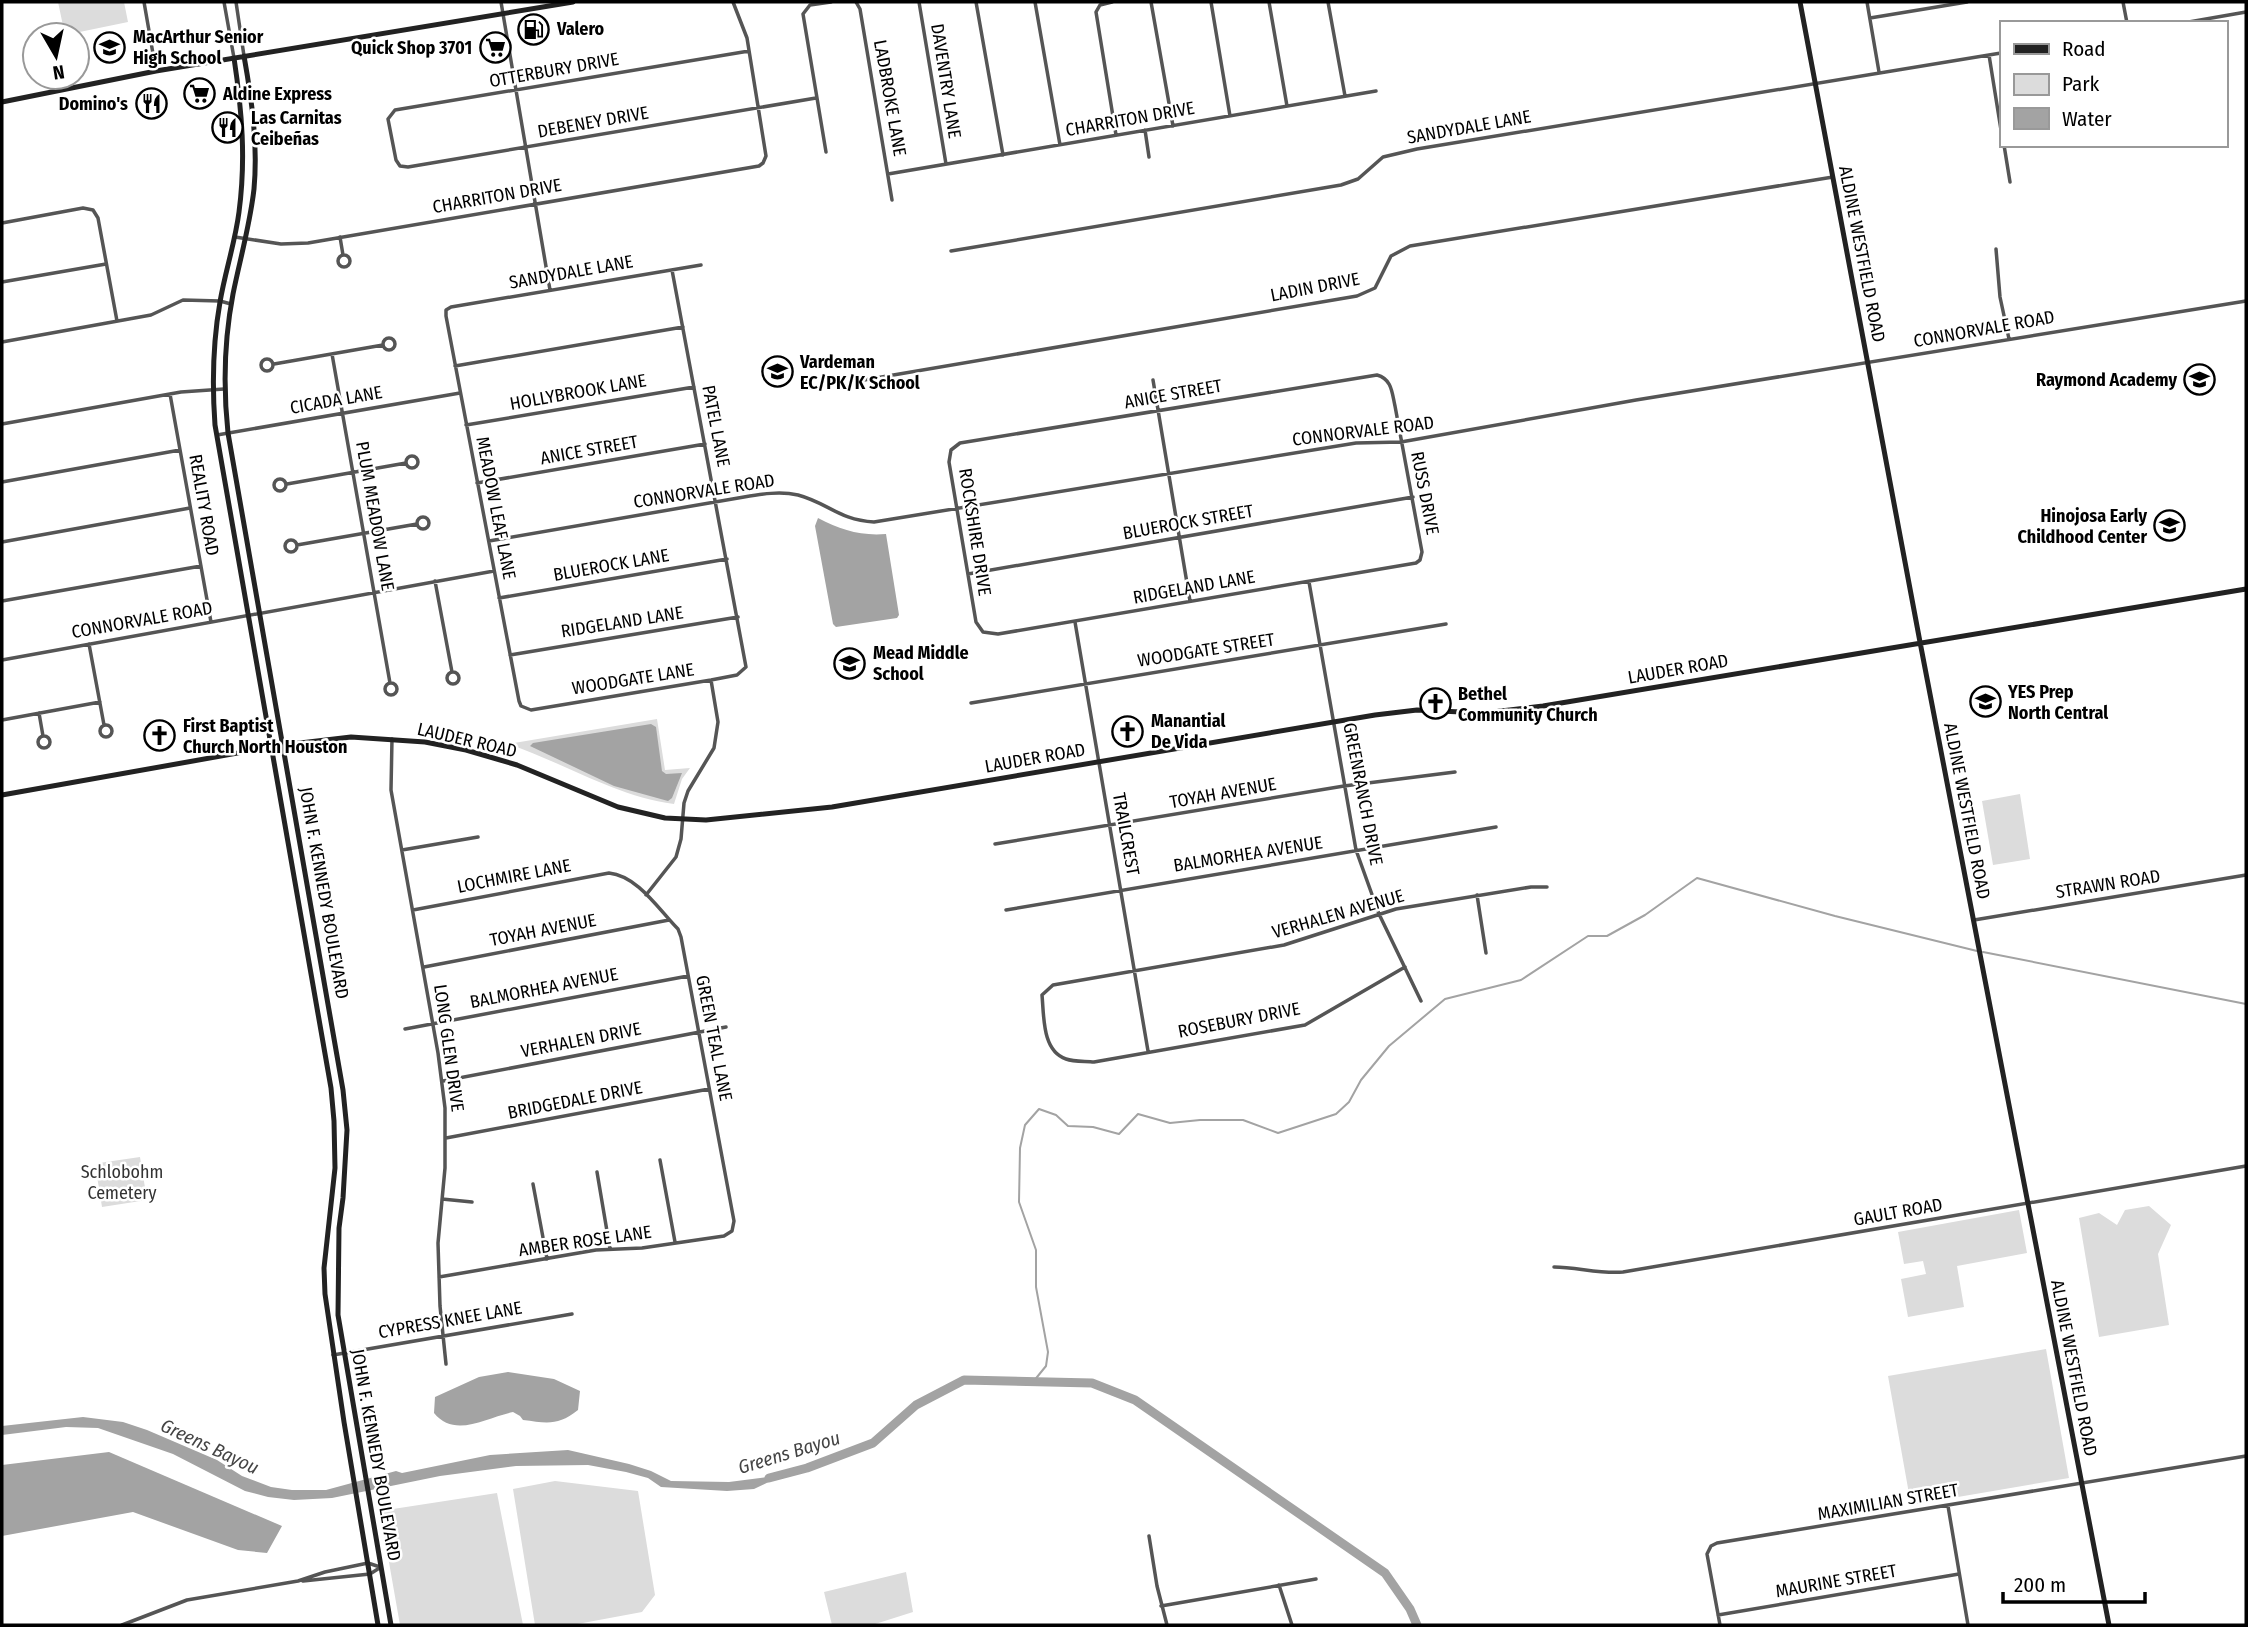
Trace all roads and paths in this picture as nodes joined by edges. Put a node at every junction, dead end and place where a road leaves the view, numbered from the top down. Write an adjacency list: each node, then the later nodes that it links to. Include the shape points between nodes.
1 (144, 2): 31 (street)
2 (224, 2): 30 (street, JOHN F. KENNEDY BOULEVARD)
3 (236, 2): 29 (street, JOHN F. KENNEDY BOULEVARD)
4 (501, 2): 22 (street)
5 (573, 2): 22 (main road)
6 (733, 2): 26 (street)
7 (830, 2): 37 (street, via 810,5 803,14)
8 (856, 2): 56 (street, LADBROKE LANE)
9 (919, 2): 55 (street, DAVENTRY LANE)
10 (976, 2): 53 (street)
11 (1035, 2): 48 (street)
12 (1112, 2): 45 (street, via 1100,5 1096,12)
13 (1151, 2): 43 (street)
14 (1211, 2): 41 (street)
15 (1269, 2): 39 (street)
16 (1328, 2): 36 (street)
17 (1800, 2): 33 (main road, ALDINE WESTFIELD ROAD)
18 (1867, 2): 23 (street)
19 (1967, 2): 23 (street)
20 (2123, 2): 24 (street)
21 (2246, 12): 25 (street)
22 (503, 14): 29 (main road); 34 (street)
23 (1870, 18): 32 (street)
24 (2127, 21)
25 (2194, 21)
26 (750, 51): 34 (street, OTTERBURY DRIVE); 40 (street)
27 (2000, 53): 28 (street, SANDYDALE LANE)
28 (1989, 55): 32 (street, SANDYDALE LANE); 42 (street)
29 (244, 56): 30 (main road); 49 (main road, JOHN F. KENNEDY BOULEVARD)
30 (234, 58): 31 (main road); 47 (main road, JOHN F. KENNEDY BOULEVARD)
31 (156, 71): 38 (main road)
32 (1879, 73): 33 (street, SANDYDALE LANE)
33 (1816, 83): 57 (main road, ALDINE WESTFIELD ROAD); 66 (street, SANDYDALE LANE, via 1417,149 1383,157 1358,179 1341,185)
34 (516, 91): 46 (street, OTTERBURY DRIVE, via 396,110 388,119); 51 (street)
35 (1376, 91): 36 (street, CHARRITON DRIVE)
36 (1345, 97): 39 (street, CHARRITON DRIVE)
37 (816, 98): 40 (street, DEBENEY DRIVE); 52 (street)
38 (2, 102)
39 (1287, 106): 41 (street, CHARRITON DRIVE)
40 (758, 108): 51 (street, DEBENEY DRIVE); 60 (street, CHARRITON DRIVE, via 766,156 763,163)
41 (1230, 116): 43 (street, CHARRITON DRIVE)
42 (2000, 124)
43 (1173, 126): 44 (street, CHARRITON DRIVE)
44 (1145, 130): 45 (street, CHARRITON DRIVE); 54 (street)
45 (1116, 135): 48 (street, CHARRITON DRIVE)
46 (392, 141): 51 (street, DEBENEY DRIVE, via 396,160 404,167)
47 (244, 145): 49 (main road); 62 (main road, JOHN F. KENNEDY BOULEVARD)
48 (1060, 145): 53 (street, CHARRITON DRIVE)
49 (255, 146): 64 (main road, JOHN F. KENNEDY BOULEVARD)
50 (2004, 147): 58 (street)
51 (526, 148): 60 (street)
52 (826, 152)
53 (1003, 155): 55 (street, CHARRITON DRIVE)
54 (1149, 157)
55 (946, 164): 56 (street, CHARRITON DRIVE)
56 (888, 174): 59 (street, LADBROKE LANE)
57 (1833, 177): 83 (main road, ALDINE WESTFIELD ROAD); 86 (street, LADIN DRIVE, via 1409,246 1391,256 1375,288 1357,296)
58 (2010, 182)
59 (892, 200)
60 (535, 204): 63 (street, CHARRITON DRIVE); 72 (street)
61 (2, 223): 68 (street, via 93,209)
62 (235, 237): 64 (street, CHARRITON DRIVE); 73 (main road, JOHN F. KENNEDY BOULEVARD)
63 (340, 237): 64 (street, CHARRITON DRIVE, via 294,244); 67 (street)
64 (246, 239): 75 (main road, JOHN F. KENNEDY BOULEVARD)
65 (1996, 248): 79 (street)
66 (951, 251)
67 (343, 255)
68 (106, 264): 71 (street); 77 (street)
69 (701, 265): 70 (street, SANDYDALE LANE)
70 (672, 270): 72 (street, SANDYDALE LANE); 78 (street, PATEL LANE)
71 (2, 282)
72 (550, 290): 76 (street, SANDYDALE LANE)
73 (220, 301): 75 (street); 77 (street, via 183,300 151,315); 89 (main road, JOHN F. KENNEDY BOULEVARD)
74 (2246, 301): 79 (street, CONNORVALE ROAD)
75 (231, 304): 90 (main road, JOHN F. KENNEDY BOULEVARD)
76 (446, 310): 85 (street, MEADOW LEAF LANE)
77 (117, 321): 80 (street)
78 (683, 327): 85 (street); 88 (street, PATEL LANE)
79 (2009, 339): 83 (street, CONNORVALE ROAD)
80 (2, 342)
81 (383, 345): 82 (street)
82 (332, 354): 84 (street); 95 (street, PLUM MEADOW LANE)
83 (1869, 363): 100 (street, CONNORVALE ROAD); 139 (main road, ALDINE WESTFIELD ROAD)
84 (274, 364)
85 (455, 366): 92 (street, MEADOW LEAF LANE)
86 (864, 380)
87 (1153, 380): 94 (street)
88 (694, 387): 97 (street, HOLLYBROOK LANE); 101 (street, PATEL LANE)
89 (213, 389): 90 (street); 93 (street); 99 (main road, JOHN F. KENNEDY BOULEVARD)
90 (223, 389): 98 (main road, JOHN F. KENNEDY BOULEVARD)
91 (1391, 390): 94 (street, ANICE STREET, via 1377,374); 100 (street, RUSS DRIVE)
92 (460, 393): 95 (street, CICADA LANE); 97 (street, MEADOW LEAF LANE)
93 (170, 394): 96 (street); 103 (street, REALITY ROAD)
94 (1158, 410): 102 (street, ANICE STREET); 106 (street)
95 (342, 413): 98 (street, CICADA LANE); 105 (street, PLUM MEADOW LANE)
96 (2, 424)
97 (466, 425): 108 (street, MEADOW LEAF LANE)
98 (228, 433): 99 (street, CICADA LANE); 132 (main road, JOHN F. KENNEDY BOULEVARD)
99 (216, 435): 133 (main road, JOHN F. KENNEDY BOULEVARD)
100 (1401, 442): 106 (street, CONNORVALE ROAD, via 1356,443); 110 (street, RUSS DRIVE)
101 (705, 444): 108 (street, ANICE STREET); 111 (street, PATEL LANE)
102 (952, 448): 113 (street, ROCKSHIRE DRIVE, via 949,462)
103 (180, 450): 107 (street); 112 (street, REALITY ROAD)
104 (406, 463): 105 (street)
105 (353, 472): 109 (street); 115 (street, PLUM MEADOW LANE)
106 (1169, 474): 113 (street, CONNORVALE ROAD); 116 (street)
107 (2, 482)
108 (477, 483): 117 (street, MEADOW LEAF LANE)
109 (286, 484)
110 (1413, 498): 116 (street, BLUEROCK STREET); 121 (street, RUSS DRIVE)
111 (716, 502): 113 (street, CONNORVALE ROAD, via 782,493 813,501 844,517 874,522); 117 (street, CONNORVALE ROAD); 120 (street, PATEL LANE)
112 (190, 508): 118 (street); 122 (street, REALITY ROAD)
113 (957, 510): 124 (street, ROCKSHIRE DRIVE)
114 (416, 524): 115 (street)
115 (364, 534): 119 (street); 128 (street, PLUM MEADOW LANE)
116 (1180, 538): 124 (street, BLUEROCK STREET); 131 (street)
117 (489, 541): 123 (street, MEADOW LEAF LANE)
118 (2, 542)
119 (297, 545)
120 (727, 559): 129 (street, BLUEROCK LANE); 134 (street, PATEL LANE)
121 (1420, 560): 126 (street, RIDGELAND LANE)
122 (201, 566): 130 (street); 136 (street, REALITY ROAD)
123 (494, 571): 125 (street, CONNORVALE ROAD); 129 (street, MEADOW LEAF LANE)
124 (968, 574): 137 (street, ROCKSHIRE DRIVE)
125 (435, 581): 128 (street, CONNORVALE ROAD); 145 (street)
126 (1309, 582): 131 (street, RIDGELAND LANE); 141 (street, GREENRANCH DRIVE)
127 (2246, 589): 139 (main road, LAUDER ROAD)
128 (374, 592): 132 (street, CONNORVALE ROAD); 147 (street, PLUM MEADOW LANE)
129 (499, 598): 142 (street, MEADOW LEAF LANE)
130 (2, 601)
131 (1190, 601): 135 (street, RIDGELAND LANE)
132 (259, 613): 133 (street, CONNORVALE ROAD); 158 (main road, JOHN F. KENNEDY BOULEVARD)
133 (248, 615): 136 (street, CONNORVALE ROAD); 159 (main road, JOHN F. KENNEDY BOULEVARD)
134 (738, 617): 142 (street, RIDGELAND LANE); 144 (street, PATEL LANE, via 747,663)
135 (1075, 621): 137 (street, RIDGELAND LANE, via 998,634 983,632); 148 (street, TRAILCREST)
136 (211, 622): 140 (street, CONNORVALE ROAD)
137 (976, 622)
138 (1446, 624): 141 (street, WOODGATE STREET)
139 (1920, 642): 154 (main road, LAUDER ROAD, via 1503,712 1417,710); 183 (main road, ALDINE WESTFIELD ROAD)
140 (89, 644): 143 (street, CONNORVALE ROAD); 149 (street)
141 (1320, 646): 148 (street, WOODGATE STREET); 154 (street, GREENRANCH DRIVE)
142 (510, 655): 151 (street, MEADOW LEAF LANE, via 519,701)
143 (2, 660)
144 (744, 670): 146 (street, WOODGATE LANE)
145 (452, 672)
146 (711, 680): 151 (street, WOODGATE LANE); 164 (street, via 717,740 688,791)
147 (390, 683)
148 (1086, 684): 150 (street, WOODGATE STREET); 160 (street, TRAILCREST)
149 (100, 702): 152 (street); 155 (street)
150 (971, 703)
151 (525, 709)
152 (39, 713): 153 (street); 156 (street)
153 (2, 720)
154 (1334, 721): 160 (main road, LAUDER ROAD); 162 (street, GREENRANCH DRIVE)
155 (104, 725)
156 (43, 736)
157 (391, 739): 158 (main road, LAUDER ROAD, via 336,737); 164 (main road, LAUDER ROAD, via 490,757 618,807); 169 (street, LONG GLEN DRIVE, via 391,790)
158 (283, 745): 159 (main road, LAUDER ROAD); 177 (main road, JOHN F. KENNEDY BOULEVARD)
159 (271, 748): 163 (main road, LAUDER ROAD); 178 (main road, JOHN F. KENNEDY BOULEVARD)
160 (1099, 761): 164 (main road, LAUDER ROAD, via 832,807 727,819); 165 (street, TRAILCREST)
161 (1455, 772): 162 (street, TOYAH AVENUE)
162 (1345, 786): 165 (street, TOYAH AVENUE); 170 (street, GREENRANCH DRIVE)
163 (2, 795)
164 (682, 819): 175 (street, via 676,857)
165 (1110, 827): 168 (street, TOYAH AVENUE); 174 (street, TRAILCREST)
166 (1496, 827): 170 (street, BALMORHEA AVENUE)
167 (478, 837): 169 (street)
168 (995, 844)
169 (402, 850): 179 (street, LONG GLEN DRIVE)
170 (1356, 850): 174 (street, BALMORHEA AVENUE); 181 (street, GREENRANCH DRIVE)
171 (620, 875): 175 (street, GREEN TEAL LANE); 179 (street, LOCHMIRE LANE, via 609,873)
172 (2246, 875): 183 (street, STRAWN ROAD)
173 (1547, 887): 176 (street, VERHALEN AVENUE)
174 (1121, 889): 180 (street, BALMORHEA AVENUE); 187 (street, TRAILCREST)
175 (646, 895): 182 (street, GREEN TEAL LANE)
176 (1477, 895): 181 (street, VERHALEN AVENUE); 184 (street)
177 (311, 904): 178 (main road); 212 (main road, JOHN F. KENNEDY BOULEVARD, via 347,1119)
178 (299, 906): 211 (main road, JOHN F. KENNEDY BOULEVARD, via 334,1121 335,1167)
179 (413, 910): 185 (street, LONG GLEN DRIVE)
180 (1006, 910)
181 (1378, 914): 186 (street, GREENRANCH DRIVE); 187 (street, VERHALEN AVENUE, via 1284,945)
182 (669, 920): 185 (street, TOYAH AVENUE); 188 (street, GREEN TEAL LANE, via 681,937)
183 (1974, 920): 205 (main road, ALDINE WESTFIELD ROAD)
184 (1486, 953)
185 (423, 967): 190 (street, LONG GLEN DRIVE)
186 (1405, 967): 189 (street, GREENRANCH DRIVE); 194 (street, ROSEBURY DRIVE, via 1305,1025)
187 (1134, 970): 194 (street, TRAILCREST); 195 (street, VERHALEN AVENUE, via 1053,985 1042,995 1051,1047)
188 (688, 975): 190 (street, BALMORHEA AVENUE); 193 (street, GREEN TEAL LANE)
189 (1421, 1001)
190 (433, 1023): 192 (street, BALMORHEA AVENUE); 196 (street, LONG GLEN DRIVE)
191 (726, 1027): 193 (street, VERHALEN DRIVE)
192 (405, 1029)
193 (699, 1032): 196 (street, VERHALEN DRIVE); 197 (street, GREEN TEAL LANE)
194 (1148, 1051): 195 (street, ROSEBURY DRIVE, via 1094,1062)
195 (1065, 1059)
196 (442, 1081): 198 (street, LONG GLEN DRIVE)
197 (709, 1089): 198 (street, BRIDGEDALE DRIVE); 206 (street, GREEN TEAL LANE)
198 (446, 1138): 203 (street, LONG GLEN DRIVE)
199 (660, 1160): 207 (street)
200 (2246, 1166): 205 (street, GAULT ROAD)
201 (597, 1172): 208 (street)
202 (533, 1184): 209 (street)
203 (442, 1199): 204 (street); 213 (street, LONG GLEN DRIVE)
204 (472, 1202)
205 (2027, 1203): 210 (street, GAULT ROAD, via 1623,1272); 222 (main road, ALDINE WESTFIELD ROAD)
206 (733, 1231): 207 (street, AMBER ROSE LANE)
207 (675, 1242): 208 (street, AMBER ROSE LANE)
208 (610, 1249): 209 (street, AMBER ROSE LANE)
209 (547, 1259): 213 (street, AMBER ROSE LANE)
210 (1553, 1267)
211 (325, 1275): 212 (main road); 217 (main road, JOHN F. KENNEDY BOULEVARD)
212 (337, 1275): 216 (main road, JOHN F. KENNEDY BOULEVARD)
213 (439, 1277): 215 (street, LONG GLEN DRIVE)
214 (572, 1314): 215 (street, CYPRESS KNEE LANE)
215 (442, 1336): 216 (street, CYPRESS KNEE LANE); 218 (street, LONG GLEN DRIVE)
216 (344, 1353): 217 (street, CYPRESS KNEE LANE); 219 (main road, JOHN F. KENNEDY BOULEVARD)
217 (333, 1354): 220 (main road, JOHN F. KENNEDY BOULEVARD)
218 (446, 1364)
219 (356, 1420): 220 (main road); 226 (main road, JOHN F. KENNEDY BOULEVARD)
220 (344, 1422): 225 (main road, JOHN F. KENNEDY BOULEVARD)
221 (2246, 1456): 222 (street, MAXIMILIAN STREET)
222 (2082, 1483): 223 (street, MAXIMILIAN STREET); 241 (main road, ALDINE WESTFIELD ROAD)
223 (1948, 1506): 228 (street); 233 (street, MAXIMILIAN STREET, via 1717,1543 1707,1558)
224 (1149, 1536): 232 (street)
225 (368, 1563): 226 (street); 227 (main road, JOHN F. KENNEDY BOULEVARD); 230 (street)
226 (381, 1567): 227 (street); 236 (main road, JOHN F. KENNEDY BOULEVARD)
227 (370, 1574): 230 (street); 235 (main road, JOHN F. KENNEDY BOULEVARD)
228 (1959, 1574): 233 (street, MAURINE STREET); 240 (street)
229 (1316, 1579): 231 (street)
230 (298, 1581): 234 (street, via 187,1600)
231 (1279, 1585): 232 (street); 238 (street)
232 (1161, 1606): 237 (street)
233 (1718, 1615): 239 (street)
234 (122, 1625)
235 (378, 1625)
236 (391, 1625)
237 (1167, 1625)
238 (1292, 1625)
239 (1720, 1625)
240 (1968, 1625)
241 (2109, 1625)

